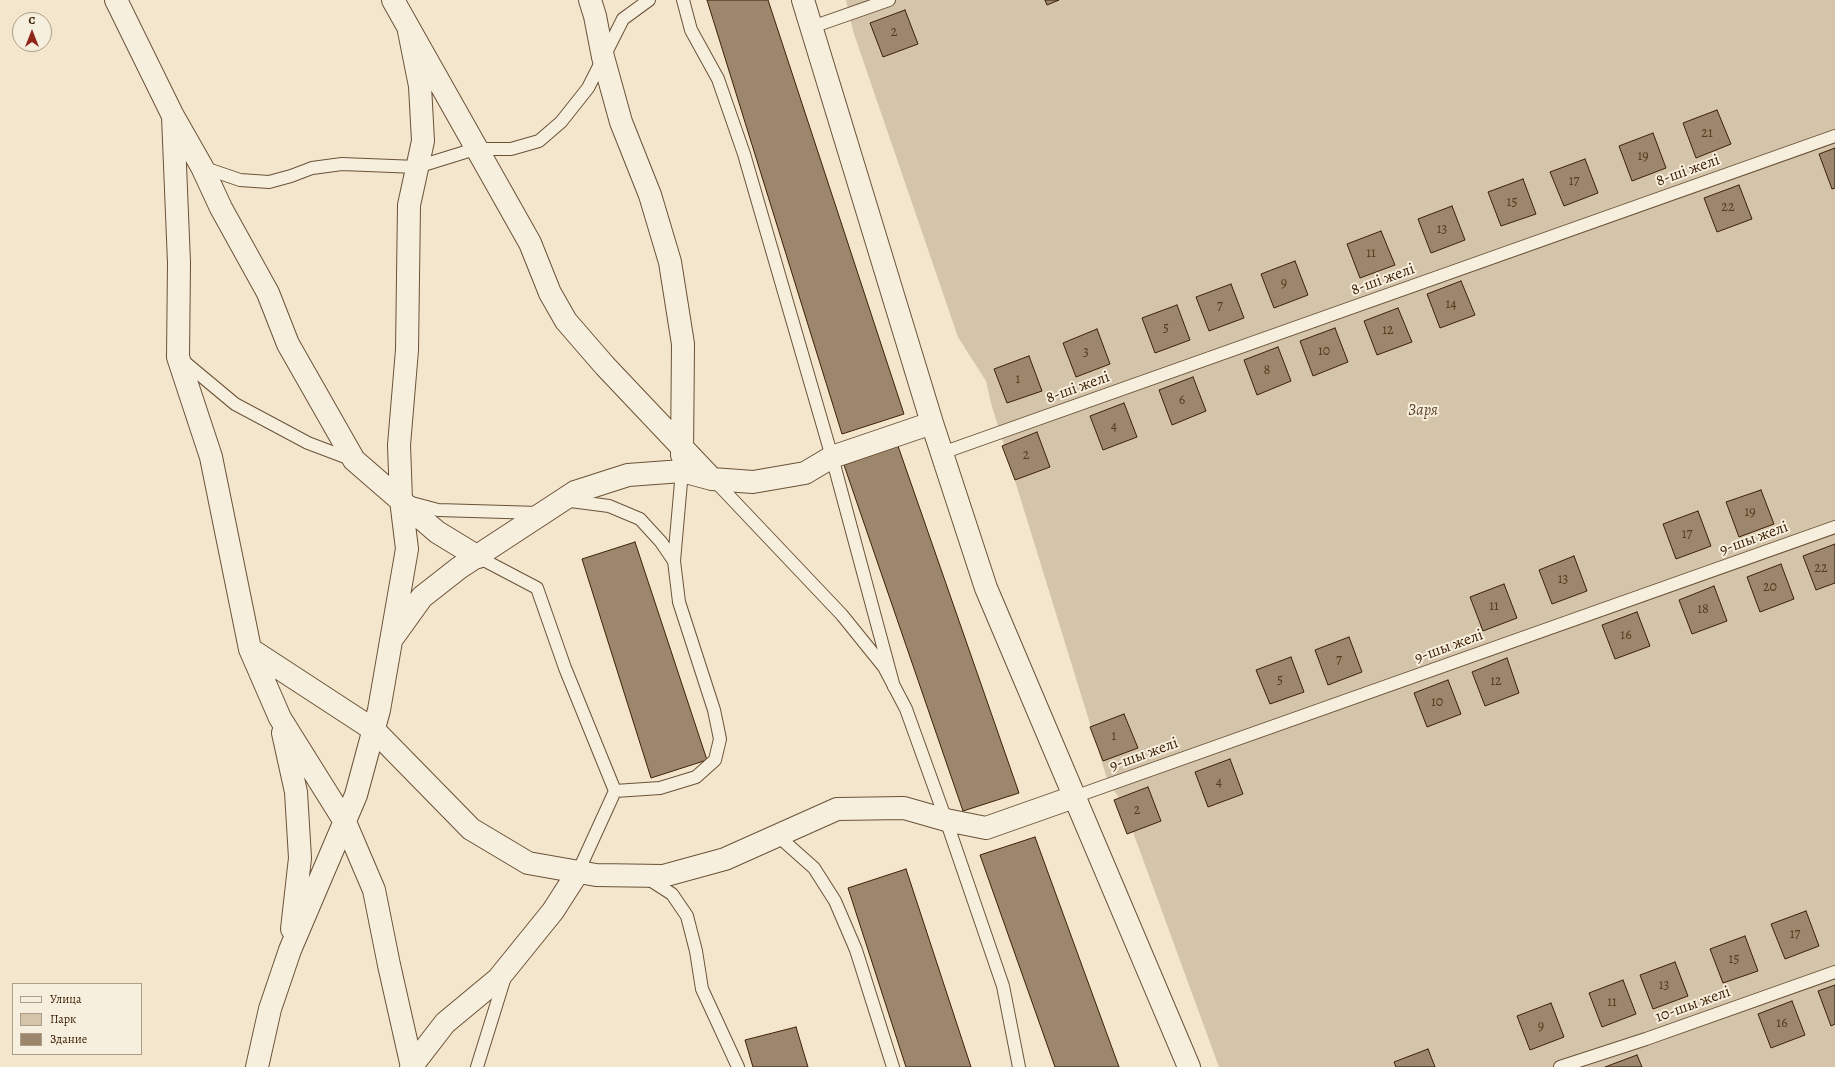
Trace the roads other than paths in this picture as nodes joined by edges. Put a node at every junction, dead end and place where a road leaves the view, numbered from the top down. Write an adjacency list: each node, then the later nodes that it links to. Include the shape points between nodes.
1 (116, 0): 11 (street)
2 (392, 0): 9 (street)
3 (590, 0): 10 (street)
4 (649, 0): 10 (lane, via 623,19)
5 (683, 0): 20 (lane, via 691,30 718,79 744,154)
6 (803, 0): 8 (street)
7 (889, 0): 8 (lane)
8 (812, 27): 17 (street)
9 (410, 31): 13 (street); 15 (street, via 420,86 423,141)
10 (603, 57): 13 (lane, via 588,88 561,122 539,141 511,149); 18 (street, via 621,122 650,195 670,262 683,344)
11 (173, 116): 14 (street); 16 (street, via 179,263)
12 (1835, 136): 19 (lane, 8-ші желі)
13 (476, 149): 15 (lane); 18 (street, via 530,243 550,293 566,322)
14 (202, 167): 15 (lane, via 240,180 269,182 312,168 342,164); 21 (street, via 268,293 288,344)
15 (417, 167): 24 (street, via 408,205 407,350 398,445)
16 (178, 357): 21 (lane, via 235,404 308,443); 31 (street, via 211,457)
17 (932, 424): 19 (street); 20 (street)
18 (682, 447): 22 (street); 23 (street)
19 (942, 453): 36 (street, via 986,588)
20 (832, 457): 23 (street, via 805,473 753,482); 32 (lane)
21 (354, 460): 24 (street)
22 (682, 471): 23 (street); 25 (street, via 628,476 575,492); 29 (lane)
23 (712, 479): 32 (lane, via 842,615 884,667)
24 (401, 500): 26 (lane, via 438,510); 28 (street, via 436,532); 30 (street, via 407,549)
25 (562, 500): 26 (street); 29 (lane, via 609,506 640,519)
26 (542, 513): 28 (street)
27 (1835, 527): 36 (lane, 9-шы желі)
28 (478, 557): 30 (street, via 459,568 422,597); 35 (lane, via 537,588 565,668)
29 (674, 561): 35 (lane, via 679,602 714,710 720,739 715,760 696,777 660,788)
30 (391, 640): 34 (street)
31 (250, 650): 33 (street); 34 (street)
32 (894, 687): 37 (lane, via 906,709)
33 (280, 718): 38 (street); 42 (street, via 296,792 300,858)
34 (374, 730): 38 (street, via 356,794); 40 (street, via 471,829 528,863)
35 (614, 791): 40 (lane)
36 (1074, 797): 37 (street, via 986,828); 51 (street)
37 (946, 820): 39 (street, via 904,808 837,809); 50 (lane, via 1003,986)
38 (345, 822): 42 (street); 46 (street, via 374,890)
39 (778, 836): 41 (street, via 725,859 663,876); 49 (lane, via 814,868 835,901 856,950)
40 (578, 872): 41 (street); 43 (street, via 553,911)
41 (643, 876): 48 (lane, via 672,894 687,916 702,989)
42 (290, 950): 45 (street, via 270,1009)
43 (509, 965): 46 (street, via 498,979 445,1023); 47 (lane)
44 (1835, 972): 52 (lane, 10-шы желі)
45 (257, 1067)
46 (412, 1067)
47 (477, 1067)
48 (738, 1067)
49 (893, 1067)
50 (1019, 1067)
51 (1189, 1067)
52 (1560, 1067)

